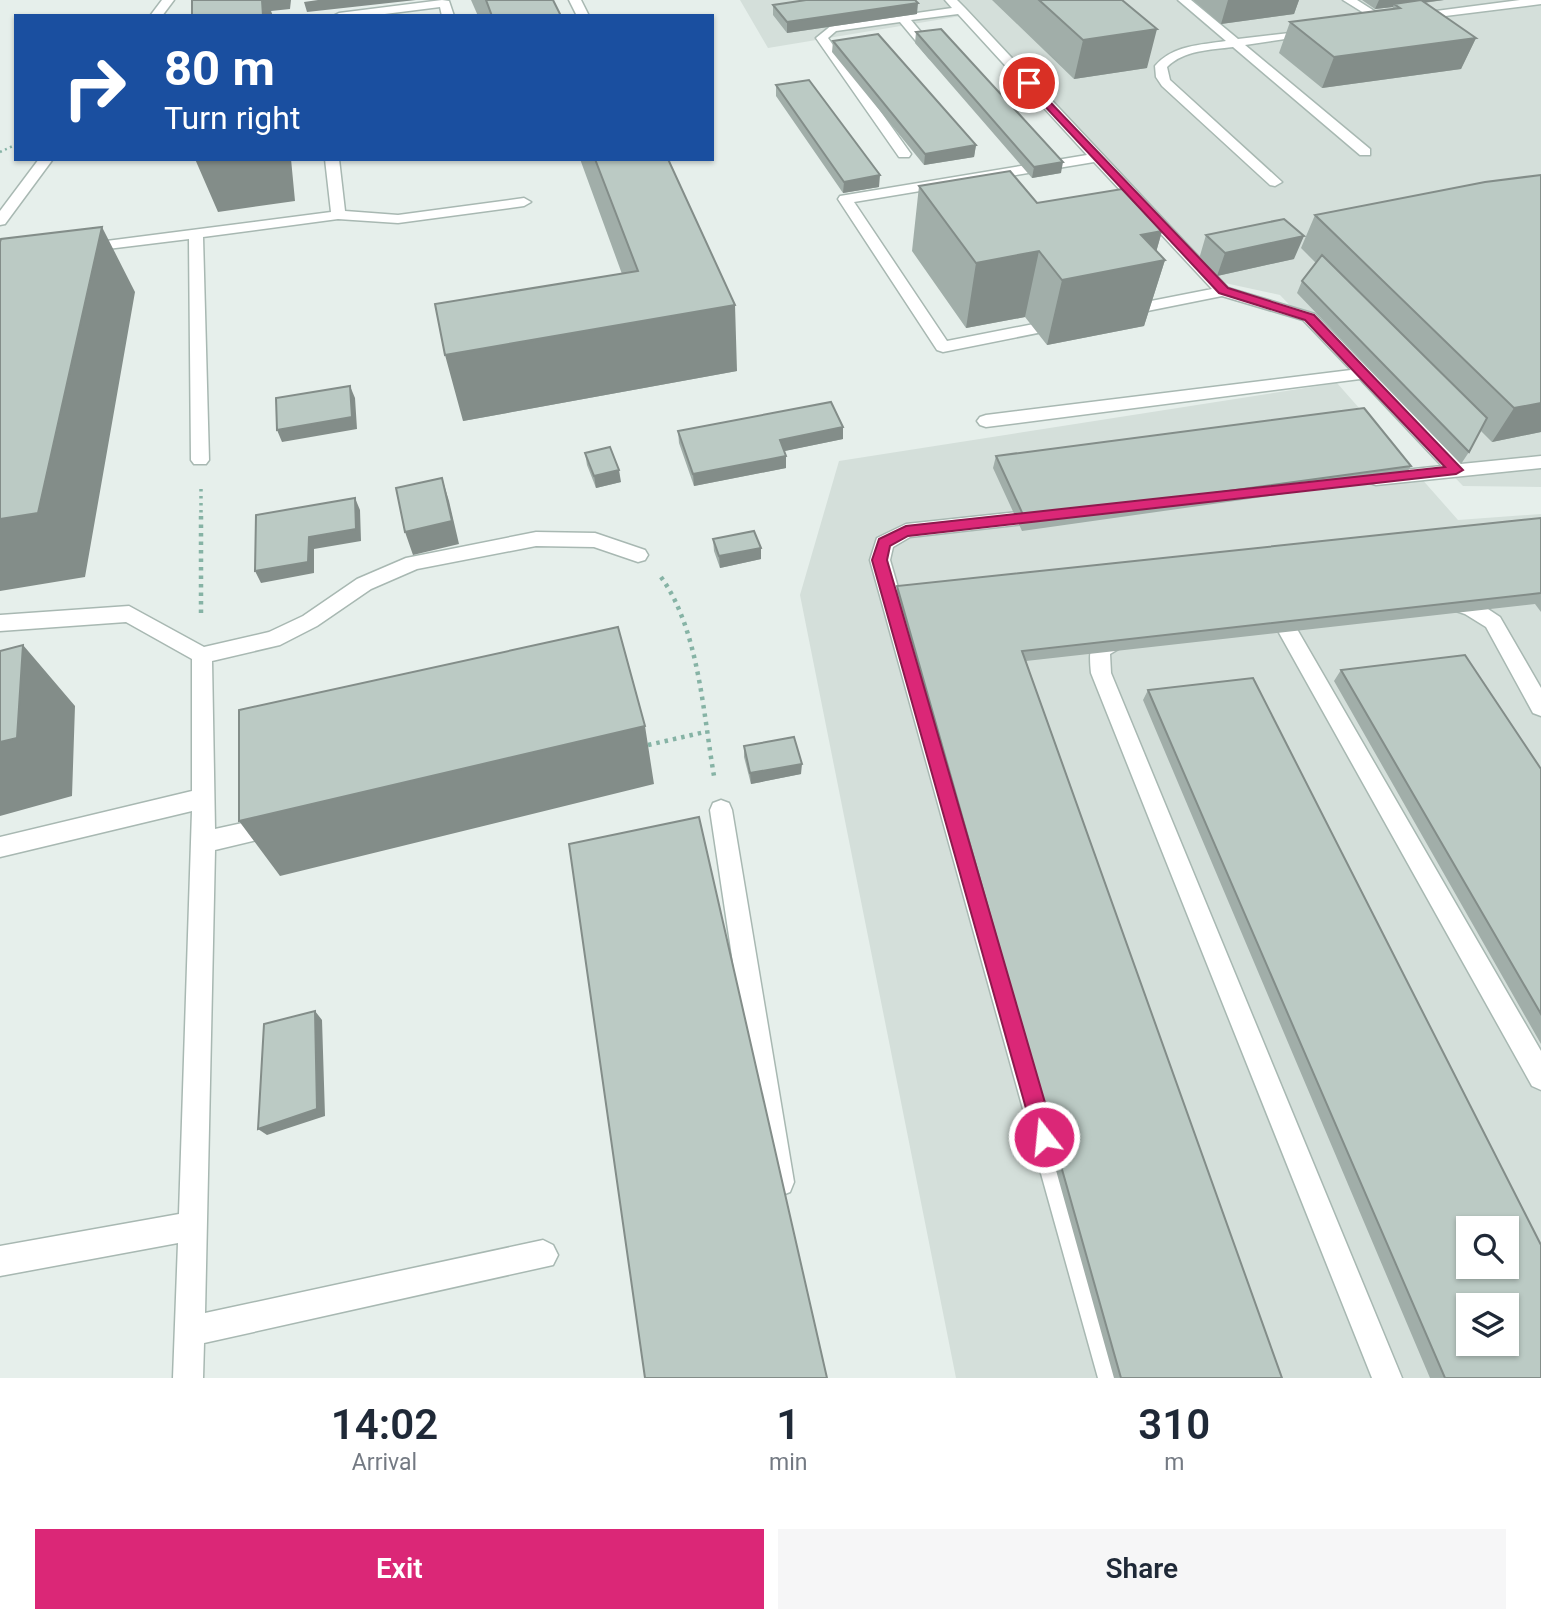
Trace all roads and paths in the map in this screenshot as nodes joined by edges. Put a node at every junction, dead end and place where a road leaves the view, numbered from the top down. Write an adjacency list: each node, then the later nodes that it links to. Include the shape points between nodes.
1 (951, 0): 5 (street)
2 (1184, 0): 12 (street)
3 (1349, 0): 9 (street)
4 (1538, 1): 9 (street)
5 (961, 10): 8 (street); 16 (street)
6 (355, 14): 7 (street, via 445,3)
7 (448, 14)
8 (903, 19): 13 (street); 15 (street, via 832,28 822,38)
9 (1384, 21): 10 (street)
10 (1370, 23)
11 (1329, 29): 12 (street)
12 (1235, 43): 14 (street); 19 (street, via 1177,53 1160,71)
13 (945, 68)
14 (1365, 152)
15 (904, 154)
16 (1097, 157): 25 (street); 25 (street, via 845,199 943,347)
17 (45, 161): 22 (street)
18 (332, 161): 21 (street)
19 (1275, 182)
20 (524, 202): 21 (street, via 398,219)
21 (338, 215): 23 (street)
22 (0, 221)
23 (196, 234): 24 (street); 28 (street)
24 (65, 251)
25 (1223, 291): 26 (street, via 1309,317)
26 (1362, 374): 27 (street); 30 (street)
27 (986, 421)
28 (200, 460): 40 (path)
29 (1541, 462): 30 (street)
30 (1456, 470): 31 (street)
31 (1360, 481)
32 (1071, 513): 56 (street, via 906,531 884,543 880,560)
33 (638, 555): 40 (street, via 595,540 536,539 413,563 364,584 310,621 272,639); 42 (path, via 668,583 686,626)
34 (1432, 602): 41 (street, via 1446,600 1472,608 1493,622)
35 (1310, 618): 36 (street)
36 (1283, 622): 38 (street); 49 (street)
37 (0, 623): 40 (street, via 129,614)
38 (1257, 624)
39 (1142, 636): 57 (street, via 1116,639 1099,650 1101,673)
40 (202, 655): 44 (street)
41 (1541, 708)
42 (705, 732): 43 (path); 45 (path)
43 (648, 745)
44 (204, 798): 47 (street); 48 (street)
45 (721, 810): 50 (street)
46 (298, 821): 47 (street)
47 (204, 842): 51 (street)
48 (0, 847)
49 (1541, 1077)
50 (784, 1202)
51 (192, 1226): 53 (street); 54 (street)
52 (543, 1255): 54 (street)
53 (0, 1261)
54 (189, 1331): 55 (street)
55 (188, 1378)
56 (1113, 1378)
57 (1387, 1378)

